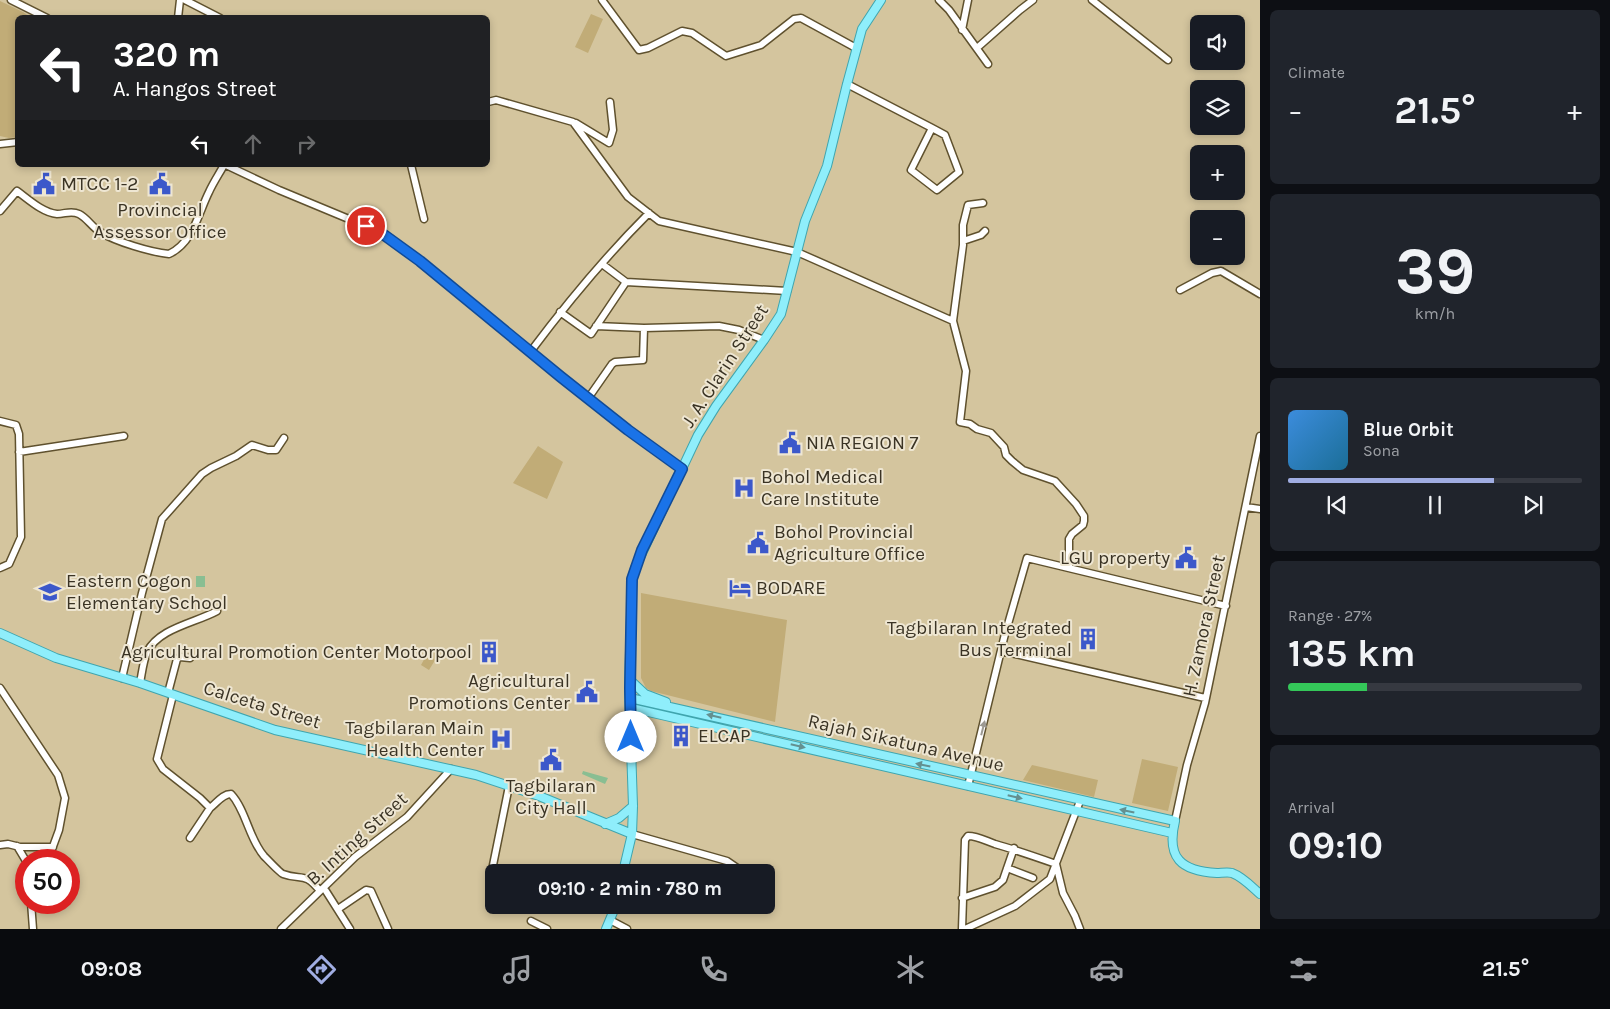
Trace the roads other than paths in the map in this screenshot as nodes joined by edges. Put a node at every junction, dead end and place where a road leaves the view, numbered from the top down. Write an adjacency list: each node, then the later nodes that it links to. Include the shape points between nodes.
1 (11, 0): 10 (street)
2 (180, 0): 11 (street)
3 (185, 0): 12 (street)
4 (602, 0): 14 (street, via 639,50 682,31 692,33 726,56 761,45 794,19 801,18)
5 (880, 0): 14 (main road, J. A. Clarin Street, via 862,29)
6 (938, 0): 13 (street)
7 (968, 0): 13 (street)
8 (1033, 0): 15 (street)
9 (1092, 0): 16 (street)
10 (39, 15)
11 (178, 15)
12 (214, 15)
13 (962, 30): 15 (street)
14 (856, 48): 18 (main road, J. A. Clarin Street)
15 (977, 48): 17 (street)
16 (1168, 60)
17 (988, 64)
18 (847, 84): 22 (street); 34 (main road, J. A. Clarin Street, via 827,166 804,221)
19 (490, 102): 21 (street, via 496,100)
20 (610, 102): 21 (street, via 613,130 609,143)
21 (573, 122): 30 (street, via 628,197)
22 (932, 128): 22 (street, via 945,135 960,172 938,190 911,170)
23 (15, 142): 24 (street)
24 (0, 144)
25 (224, 167): 29 (street, via 182,247 170,254 106,235 78,213 49,212 17,191)
26 (229, 167): 45 (street, via 380,232)
27 (411, 167): 31 (street)
28 (983, 203): 33 (street, via 968,205)
29 (0, 211)
30 (648, 213): 34 (street, via 658,221); 35 (street)
31 (424, 219)
32 (986, 231): 33 (street)
33 (963, 241): 41 (street)
34 (797, 252): 38 (main road, J. A. Clarin Street); 41 (street)
35 (602, 264): 36 (street); 40 (street)
36 (626, 282): 38 (street); 42 (street)
37 (1180, 290): 39 (street, via 1212,273 1221,272)
38 (787, 291): 44 (main road, J. A. Clarin Street, via 780,314)
39 (1260, 294)
40 (560, 312): 42 (street, via 591,334); 45 (street)
41 (953, 321): 56 (street, via 966,371 960,422 991,434 1012,461 1023,470 1055,481 1076,504 1084,521 1069,540)
42 (596, 326): 43 (street)
43 (644, 328): 44 (street, via 719,326); 46 (street, via 643,360 612,364)
44 (764, 340): 52 (main road, J. A. Clarin Street, via 716,406)
45 (530, 351): 46 (street)
46 (589, 397): 52 (street)
47 (0, 421): 51 (street, via 16,425)
48 (124, 436): 51 (street)
49 (1260, 436): 53 (street, H. Zamora Street)
50 (284, 438): 62 (street, via 276,450 252,445 211,468 162,519)
51 (19, 452): 55 (street, via 21,537 9,564)
52 (682, 469): 63 (main road, J. A. Clarin Street, via 633,574)
53 (1246, 507): 54 (street); 57 (street, H. Zamora Street)
54 (1260, 509)
55 (0, 568)
56 (1069, 568): 57 (street); 60 (street, via 1027,558)
57 (1226, 606): 68 (street, H. Zamora Street)
58 (217, 611): 64 (street, via 173,630 150,647)
59 (0, 634): 62 (main road, Calceta Street, via 56,658)
60 (1002, 651): 68 (street); 74 (street, one-way to 60)
61 (190, 658): 66 (street, via 177,659)
62 (122, 678): 64 (main road, Calceta Street)
63 (630, 680): 67 (main road, J. A. Clarin Street); 69 (main road, via 645,694 663,700)
64 (140, 683): 66 (main road, Calceta Street)
65 (0, 688): 90 (street, via 58,775 65,798)
66 (171, 694): 73 (main road, Calceta Street, via 275,730); 81 (street, via 157,759 163,769)
67 (630, 698): 69 (main road, Rajah Sikatuna Avenue); 70 (main road, J. A. Clarin Street)
68 (1206, 698): 83 (street, H. Zamora Street)
69 (671, 707): 71 (main road, Rajah Sikatuna Avenue, one-way to 69)
70 (631, 708): 72 (main road); 80 (main road, J. A. Clarin Street)
71 (770, 729): 72 (main road); 74 (main road, Rajah Sikatuna Avenue, one-way to 71)
72 (768, 740): 77 (main road, one-way to 77)
73 (451, 769): 76 (main road, Calceta Street); 99 (street, B. Inting Street, via 407,817 355,857)
74 (971, 775): 75 (main road, Rajah Sikatuna Avenue); 77 (street)
75 (985, 778): 78 (main road); 79 (main road, Rajah Sikatuna Avenue)
76 (509, 786): 84 (main road, Calceta Street); 93 (street)
77 (968, 786): 78 (main road)
78 (982, 789): 82 (main road, one-way to 82)
79 (1080, 801): 82 (street); 83 (main road, Rajah Sikatuna Avenue, one-way to 79)
80 (633, 806): 84 (main road); 86 (main road, J. A. Clarin Street)
81 (210, 808): 87 (street); 99 (street, via 231,794 264,856 279,872 306,878)
82 (1077, 811): 85 (main road); 96 (street)
83 (1175, 821): 85 (main road)
84 (605, 824): 86 (main road, Calceta Street)
85 (1172, 833): 100 (main road, via 1173,849 1181,864 1199,870 1231,873 1248,882)
86 (632, 834): 94 (main road, J. A. Clarin Street); 95 (street)
87 (190, 838)
88 (0, 845): 89 (street)
89 (18, 846): 90 (street); 92 (street)
90 (53, 847)
91 (1014, 848): 96 (street); 97 (street); 101 (street, via 974,836 966,837)
92 (20, 849)
93 (493, 864)
94 (625, 864)
95 (732, 864)
96 (1056, 864): 114 (street, via 1050,879 1015,906); 115 (street, via 1063,893)
97 (1007, 868): 98 (street); 101 (street, via 1003,880 995,887)
98 (1033, 878)
99 (322, 889): 102 (street); 108 (street, B. Inting Street)
100 (1260, 894)
101 (962, 898): 114 (street)
102 (338, 909): 109 (street); 110 (street, via 366,890 371,891)
103 (32, 914): 107 (street)
104 (612, 914): 105 (main road)
105 (610, 920): 112 (main road); 113 (street)
106 (531, 922): 111 (street)
107 (33, 929)
108 (281, 929)
109 (350, 929)
110 (388, 929)
111 (547, 929)
112 (606, 929)
113 (627, 929)
114 (963, 929)
115 (1080, 929)

